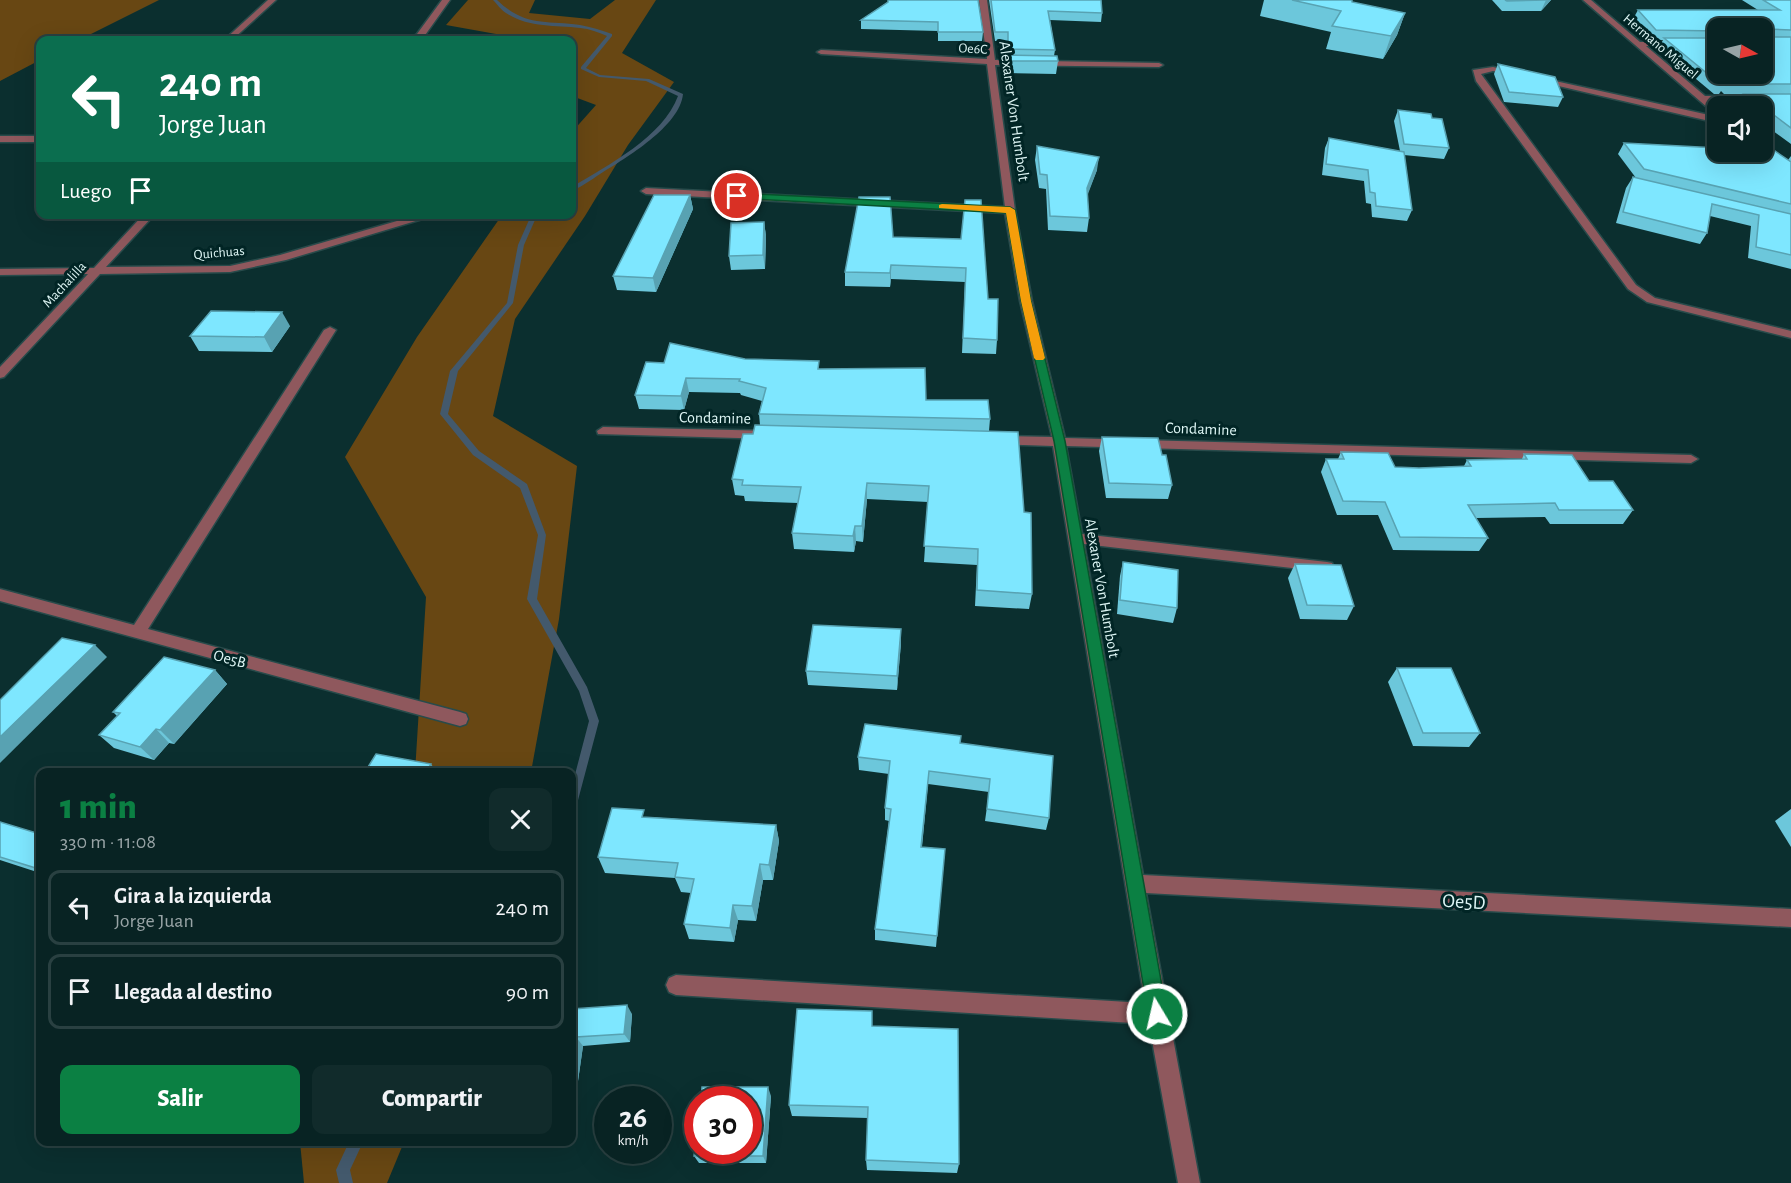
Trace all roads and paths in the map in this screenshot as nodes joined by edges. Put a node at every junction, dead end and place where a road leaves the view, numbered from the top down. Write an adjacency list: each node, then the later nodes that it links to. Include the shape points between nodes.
1 (272, 0): 5 (street)
2 (446, 0): 6 (street)
3 (983, 0): 10 (street, Alexaner Von Humbolt)
4 (1587, 0): 7 (street, Hermano Miguel)
5 (232, 36)
6 (420, 36)
7 (1637, 44): 8 (street); 12 (street, Hermano Miguel)
8 (1707, 44)
9 (820, 52): 10 (street, Oe6C)
10 (990, 62): 11 (street, Oe6C); 19 (street, Alexaner Von Humbolt)
11 (1159, 65)
12 (1702, 99): 13 (street); 14 (street, Hermano Miguel)
13 (1791, 99)
14 (1707, 103)
15 (1707, 118): 25 (street, via 1493,69 1476,72 1632,287 1651,300)
16 (0, 139): 17 (street)
17 (36, 139)
18 (646, 191): 19 (street)
19 (1010, 210): 30 (street, Alexaner Von Humbolt, via 1026,301)
20 (145, 219): 23 (street, Machalilla)
21 (417, 219): 23 (street, Quichuas, via 230,269)
22 (0, 272): 23 (street, Quichuas)
23 (96, 272): 26 (street, Machalilla)
24 (330, 330): 35 (street)
25 (1791, 335)
26 (0, 374)
27 (603, 431): 28 (street, Condamine)
28 (790, 435)
29 (989, 439): 30 (street, Condamine)
30 (1059, 441): 31 (street, Condamine); 32 (street, Alexaner Von Humbolt)
31 (1691, 459)
32 (1076, 538): 33 (street); 37 (street, Alexaner Von Humbolt)
33 (1330, 567)
34 (0, 595): 35 (street, Oe5B)
35 (136, 633): 36 (street, Oe5B)
36 (460, 719)
37 (1136, 884): 38 (street, Oe5D); 40 (street, Alexaner Von Humbolt)
38 (1791, 918)
39 (676, 985): 40 (street)
40 (1157, 1014): 41 (street, Alexaner Von Humbolt)
41 (1189, 1183)

